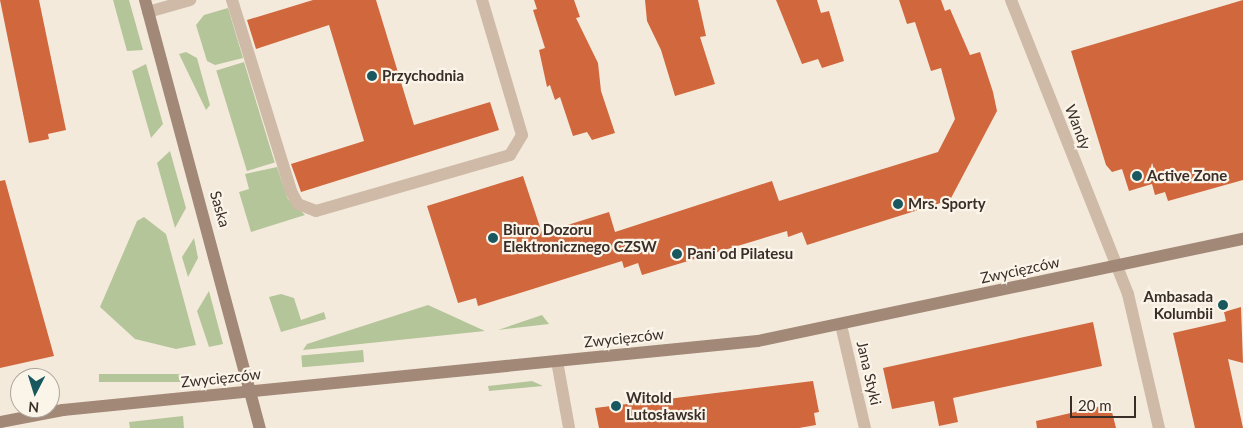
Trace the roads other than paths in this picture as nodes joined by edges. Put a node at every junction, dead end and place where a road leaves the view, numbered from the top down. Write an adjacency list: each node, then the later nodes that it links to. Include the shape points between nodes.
1 (190, 0): 5 (street)
2 (232, 0): 3 (street, via 291,191 298,204 316,211 510,155 522,135)
3 (482, 0)
4 (1011, 0): 7 (street, Wandy)
5 (147, 6): 10 (street, Saska)
6 (1243, 239): 7 (street, Zwycięzców)
7 (1116, 266): 8 (street, Zwycięzców); 15 (street, Wandy, via 1128,294)
8 (841, 325): 9 (street, Zwycięzców, via 758,341); 14 (street, Jana Styki)
9 (557, 361): 10 (street, Zwycięzców); 13 (street)
10 (253, 391): 11 (street, Zwycięzców, via 62,410); 12 (street, Saska)
11 (0, 422)
12 (260, 428)
13 (569, 428)
14 (865, 428)
15 (1159, 428)

